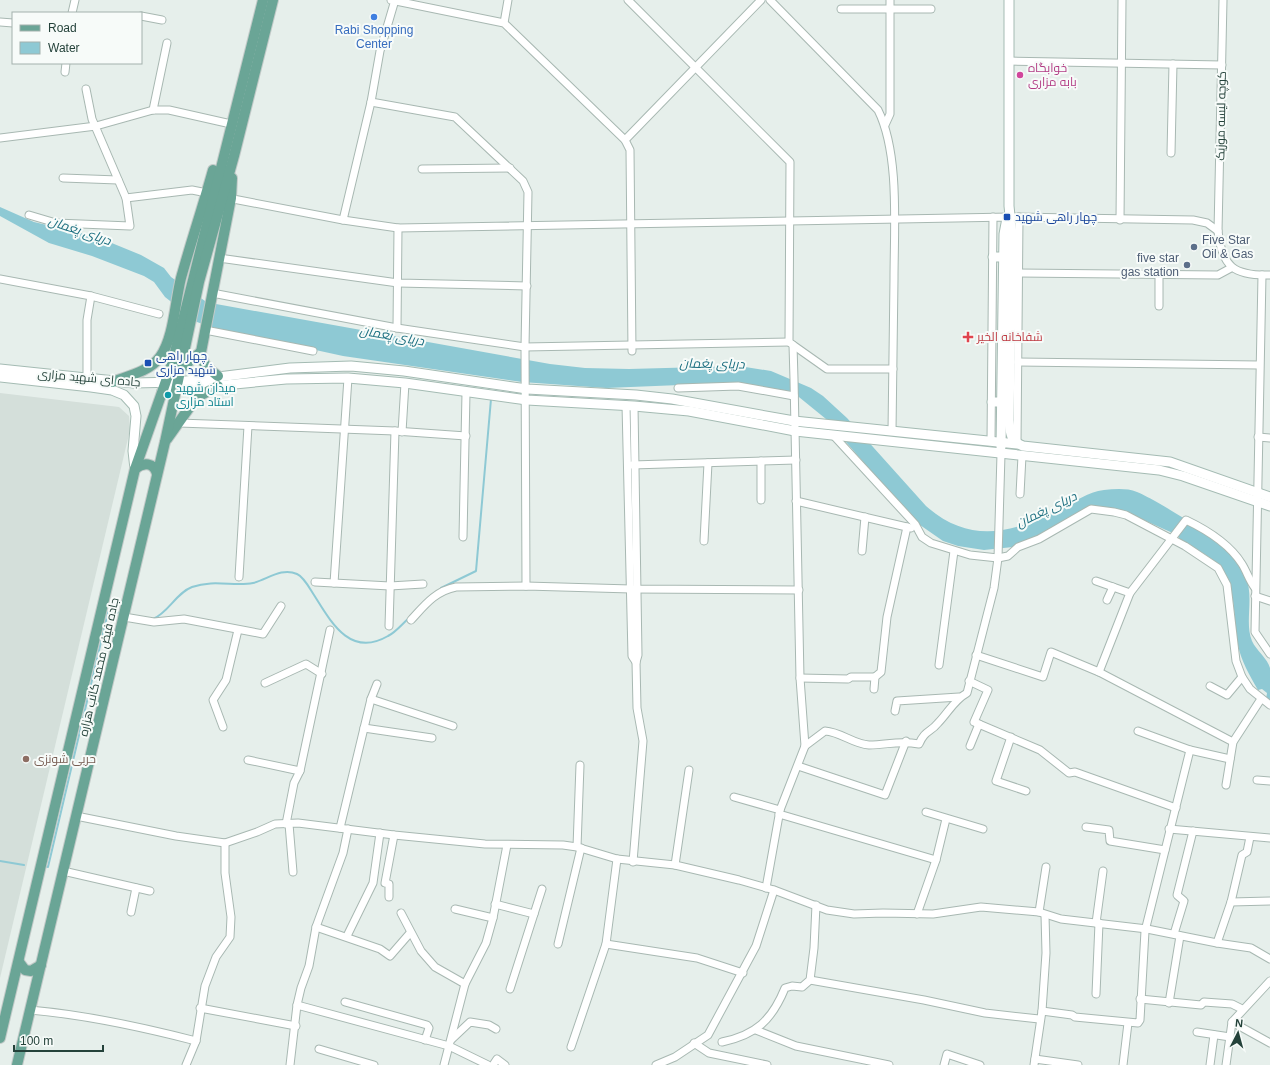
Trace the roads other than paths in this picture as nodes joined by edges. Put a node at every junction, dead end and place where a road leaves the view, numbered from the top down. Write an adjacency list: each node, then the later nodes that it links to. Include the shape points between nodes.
1 (75, 0): 16 (street)
2 (263, 0): 29 (main road)
3 (273, 0): 29 (main road)
4 (394, 0): 21 (street); 32 (street, via 380,50)
5 (508, 0): 21 (street)
6 (628, 0): 27 (street)
7 (761, 0): 27 (street)
8 (770, 0): 35 (street, via 878,110)
9 (890, 0): 14 (street)
10 (1009, 0): 23 (main road)
11 (1122, 0): 24 (street)
12 (1223, 0): 28 (street, کوچه لیسه موزیک)
13 (840, 9): 14 (street)
14 (890, 9): 15 (street); 35 (street, via 890,114)
15 (931, 9)
16 (72, 12)
17 (142, 16): 18 (street)
18 (162, 20)
19 (0, 22): 20 (street)
20 (12, 23)
21 (504, 23): 38 (street)
22 (168, 43): 33 (street)
23 (1009, 61): 24 (street); 48 (main road, via 1009,206)
24 (1122, 62): 26 (street); 51 (street)
25 (66, 64): 30 (street)
26 (1173, 64): 28 (street); 39 (street)
27 (695, 66): 38 (street); 52 (street, via 790,162)
28 (1222, 66): 56 (street, کوچه لیسه موزیک)
29 (251, 68): 34 (main road); 44 (main road, via 234,156)
30 (65, 72)
31 (86, 89): 36 (street, via 92,119)
32 (371, 102): 40 (street, via 455,117); 49 (street)
33 (153, 110): 34 (street, via 169,110); 36 (street)
34 (231, 124): 44 (main road)
35 (885, 125): 50 (street, via 890,145)
36 (96, 126): 37 (street); 43 (street)
37 (0, 138)
38 (625, 140): 53 (street, via 630,150)
39 (1172, 153)
40 (510, 168): 41 (street); 54 (street, via 523,181 528,192)
41 (422, 169)
42 (63, 178): 43 (street)
43 (118, 180): 45 (street)
44 (219, 196): 45 (street, via 192,190); 49 (street); 60 (main road); 73 (main road, via 195,282); 73 (main road, via 181,278)
45 (126, 198): 46 (street, via 131,225 129,227 56,223)
46 (29, 215)
47 (993, 217): 48 (street); 50 (street); 58 (street)
48 (1012, 217): 51 (street); 57 (main road); 59 (main road)
49 (343, 220): 55 (street)
50 (894, 220): 52 (street); 84 (street)
51 (1120, 220): 56 (street, via 1193,220 1207,223)
52 (789, 222): 53 (street); 76 (street)
53 (631, 223): 54 (street); 78 (street)
54 (528, 225): 55 (street); 68 (street)
55 (398, 228): 67 (street)
56 (1218, 231): 61 (street, کوچه لیسه موزیک, via 1225,262)
57 (1016, 244): 62 (street); 102 (main road)
58 (993, 257): 59 (main road); 99 (street)
59 (1004, 257): 100 (main road)
60 (219, 258): 67 (street); 70 (main road)
61 (1231, 268): 63 (street, via 1218,275); 64 (street)
62 (1018, 273): 63 (street); 81 (street)
63 (1159, 275): 71 (street)
64 (1262, 275): 65 (street); 82 (street)
65 (1270, 275)
66 (0, 280): 69 (street)
67 (398, 283): 68 (street); 75 (street)
68 (527, 286): 77 (street)
69 (91, 296): 72 (street); 88 (street, via 87,320)
70 (211, 296): 74 (main road); 75 (street)
71 (1159, 306)
72 (159, 314)
73 (181, 321): 83 (main road, جاده فیض محمد کاتب هزاره); 90 (main road, via 168,339 160,358 136,374); 93 (main road)
74 (205, 328): 79 (street); 80 (main road)
75 (397, 328): 77 (street)
76 (791, 343): 78 (street); 84 (street, via 827,369); 97 (street)
77 (526, 347): 78 (street); 95 (street)
78 (632, 347)
79 (313, 351)
80 (201, 352): 83 (main road); 89 (main road, via 202,360)
81 (1018, 362): 82 (street); 102 (street)
82 (1259, 365): 112 (street)
83 (181, 368): 92 (main road, جاده فیض محمد کاتب هزاره)
84 (893, 369): 108 (street)
85 (0, 370): 88 (main road, جاده ای شهید مزاری)
86 (0, 377): 125 (main road, جاده ای شهید مزاری, via 112,390 124,395 134,406 136,416 133,451)
87 (348, 378): 89 (main road); 91 (main road); 106 (street)
88 (86, 379): 90 (main road, جاده ای شهید مزاری)
89 (218, 381): 92 (main road, جاده ای شهید مزاری); 95 (main road, via 290,368 351,366); 104 (main road, via 201,395)
90 (112, 382): 93 (main road, جاده ای شهید مزاری)
91 (405, 383): 96 (main road); 109 (street)
92 (177, 386): 93 (main road, جاده ای شهید مزاری); 115 (main road, جاده فیض محمد کاتب هزاره)
93 (164, 387): 125 (main road)
94 (678, 388): 97 (street, via 738,386)
95 (526, 389): 98 (street); 103 (main road, via 672,399)
96 (466, 393): 98 (main road); 111 (street)
97 (794, 395): 103 (street)
98 (527, 400): 101 (main road); 148 (street)
99 (992, 402): 100 (main road); 114 (street)
100 (1002, 402): 116 (main road)
101 (630, 405): 107 (main road, via 689,411); 123 (street); 124 (street)
102 (1014, 415): 117 (main road, via 1010,434)
103 (794, 421): 107 (street); 108 (main road)
104 (178, 423): 105 (street); 115 (main road)
105 (248, 426): 106 (street); 142 (street)
106 (345, 430): 109 (street); 145 (street)
107 (794, 431): 110 (main road); 120 (street)
108 (892, 431): 114 (main road)
109 (398, 432): 111 (street); 147 (street)
110 (833, 435): 118 (main road); 135 (street)
111 (466, 436): 136 (street)
112 (1258, 437): 113 (street); 128 (street)
113 (1270, 438)
114 (991, 441): 116 (main road)
115 (165, 442): 126 (main road, جاده فیض محمد کاتب هزاره)
116 (1001, 442): 117 (main road); 118 (main road)
117 (1017, 444): 128 (main road, via 1170,462)
118 (1001, 454): 119 (main road); 141 (street)
119 (1022, 456): 127 (street); 128 (main road, via 1159,470)
120 (796, 460): 121 (street); 131 (street)
121 (761, 461): 122 (street); 130 (street)
122 (708, 464): 124 (street); 138 (street)
123 (628, 465): 124 (street); 151 (street)
124 (636, 465): 151 (street)
125 (135, 469): 126 (main road, via 140,464 148,464 154,467); 259 (main road)
126 (157, 474): 158 (main road, جاده فیض محمد کاتب هزاره)
127 (1020, 494)
128 (1257, 497): 129 (main road); 132 (main road); 150 (street)
129 (1270, 498)
130 (762, 500)
131 (796, 501): 133 (street); 152 (street)
132 (1270, 506)
133 (865, 517): 134 (street); 139 (street)
134 (907, 527): 135 (street); 168 (street, via 887,617 882,672)
135 (918, 530): 140 (street, via 931,544)
136 (463, 536)
137 (1173, 537): 141 (street, via 1126,515 1091,509 1039,539 1018,547 1008,556); 150 (street, via 1186,520 1225,543 1236,555); 153 (street); 169 (street, via 1218,568 1226,585 1236,661)
138 (704, 541)
139 (862, 551)
140 (954, 551): 141 (street, via 970,555); 165 (street)
141 (998, 554): 164 (street, via 994,588)
142 (239, 577)
143 (1096, 581): 149 (street)
144 (315, 582): 145 (street)
145 (334, 584): 147 (street)
146 (423, 584): 147 (street)
147 (390, 586): 160 (street)
148 (526, 586): 151 (street); 159 (street, via 447,589 429,600)
149 (1113, 587): 153 (street); 155 (street)
150 (1255, 588): 154 (street)
151 (634, 589): 152 (street); 226 (street, via 638,655 637,708 643,741)
152 (799, 590): 170 (street)
153 (1130, 593): 166 (street)
154 (1255, 596): 156 (street); 163 (street, via 1256,636)
155 (1108, 600)
156 (1270, 601)
157 (281, 606): 161 (street, via 263,634)
158 (124, 617): 161 (street, via 154,622 184,619); 207 (main road, جاده فیض محمد کاتب هزاره)
159 (411, 620)
160 (389, 626)
161 (238, 630): 183 (street, via 226,680 213,700)
162 (330, 630): 167 (street)
163 (1270, 654)
164 (976, 655): 166 (street, via 1043,677 1051,652); 171 (street)
165 (939, 664)
166 (1099, 672): 189 (street)
167 (322, 674): 172 (street, via 306,664); 198 (street)
168 (875, 677): 170 (street); 175 (street)
169 (1242, 677): 174 (street, via 1227,695); 178 (street)
170 (800, 678): 190 (street)
171 (969, 681): 176 (street, via 966,693); 181 (street, via 988,690 974,720)
172 (265, 683)
173 (377, 684): 177 (street)
174 (1210, 686)
175 (874, 689)
176 (959, 697): 180 (street, via 897,701); 188 (street, via 937,725 924,734 919,744)
177 (371, 699): 182 (street); 184 (street)
178 (1261, 699): 179 (street); 189 (street)
179 (1270, 705)
180 (895, 711)
181 (979, 724): 186 (street); 191 (street)
182 (453, 726)
183 (223, 728)
184 (364, 728): 187 (street); 211 (street)
185 (1138, 731): 192 (street)
186 (1011, 737): 202 (street, via 996,781); 204 (street, via 1046,754 1069,773 1075,772)
187 (432, 738)
188 (906, 741): 190 (street, via 869,745 835,732 825,731); 196 (street, via 885,795)
189 (1232, 742): 193 (street)
190 (805, 746): 196 (street)
191 (970, 746)
192 (1190, 750): 193 (street); 204 (street)
193 (1230, 759): 201 (street)
194 (248, 760): 198 (street)
195 (580, 765): 222 (street)
196 (798, 766): 205 (street)
197 (689, 770): 227 (street)
198 (300, 771): 209 (street, via 294,783)
199 (1257, 780): 200 (street)
200 (1270, 781)
201 (1226, 785)
202 (1026, 791)
203 (734, 797): 205 (street)
204 (1176, 808): 214 (street)
205 (780, 812): 225 (street); 233 (street)
206 (926, 812): 208 (street)
207 (76, 816): 220 (street); 229 (main road, جاده فیض محمد کاتب هزاره)
208 (946, 819): 213 (street); 225 (street)
209 (287, 824): 211 (street); 220 (street, via 275,824); 231 (street)
210 (1086, 827): 223 (street, via 1109,830 1110,841)
211 (340, 828): 212 (street)
212 (348, 829): 216 (street); 250 (street, via 343,853)
213 (983, 829)
214 (1169, 829): 215 (street); 223 (street)
215 (1193, 831): 218 (street); 253 (street, via 1177,895 1184,901)
216 (380, 833): 217 (street); 254 (street, via 373,883)
217 (394, 835): 221 (street); 237 (street, via 385,883 389,884)
218 (1250, 837): 219 (street); 239 (street, via 1247,852 1242,855)
219 (1270, 838)
220 (224, 843): 271 (street, via 224,873 231,917 230,937 216,957)
221 (507, 845): 222 (street, via 563,845); 240 (street)
222 (579, 848): 224 (street); 256 (street)
223 (1164, 850): 251 (street)
224 (617, 859): 226 (street); 257 (street)
225 (936, 860): 246 (street)
226 (633, 862): 227 (street)
227 (675, 865): 233 (street)
228 (1046, 866): 247 (street)
229 (63, 871): 232 (street); 260 (main road, جاده فیض محمد کاتب هزاره)
230 (1103, 871): 249 (street)
231 (294, 872)
232 (136, 888): 235 (street); 243 (street)
233 (766, 888): 236 (street)
234 (542, 889): 245 (street)
235 (150, 890)
236 (774, 890): 241 (street); 261 (street, via 756,946)
237 (389, 897)
238 (1270, 901): 239 (street)
239 (1231, 902): 255 (street)
240 (495, 904): 245 (street); 248 (street)
241 (816, 905): 246 (street, via 827,910 854,914); 262 (street)
242 (456, 909): 248 (street)
243 (131, 912)
244 (401, 913): 252 (street)
245 (534, 914): 265 (street)
246 (917, 914): 247 (street, via 981,906)
247 (1042, 914): 249 (street); 274 (street, via 1046,953)
248 (493, 918): 264 (street, via 486,943)
249 (1098, 923): 251 (street); 266 (street)
250 (316, 927): 254 (street); 270 (street, via 309,966)
251 (1147, 929): 253 (street); 267 (street)
252 (410, 933): 254 (street, via 390,956 380,949); 264 (street, via 435,967)
253 (1177, 935): 255 (street); 269 (street)
254 (348, 936)
255 (1217, 943): 258 (street, via 1251,948)
256 (558, 944)
257 (606, 944): 261 (street, via 697,958); 292 (street)
258 (1270, 959)
259 (19, 962): 260 (main road, via 25,970 31,971); 278 (main road)
260 (41, 965): 273 (main road, جاده فیض محمد کاتب هزاره)
261 (743, 973): 291 (street, via 708,1034)
262 (810, 980): 275 (street, via 986,1014); 281 (street, via 802,986 785,988 774,1012)
263 (1270, 981): 272 (street)
264 (465, 984): 289 (street)
265 (510, 990)
266 (1096, 994)
267 (1140, 999): 269 (street); 277 (street, via 1140,1020 1138,1023)
268 (345, 1002): 286 (street, via 427,1025 429,1028)
269 (1169, 1003): 272 (street, via 1232,1004)
270 (297, 1005): 279 (street); 286 (street)
271 (200, 1008): 279 (street); 287 (street)
272 (1242, 1009): 276 (street)
273 (30, 1010): 287 (street, via 148,1028); 296 (main road, جاده فیض محمد کاتب هزاره)
274 (1042, 1011): 275 (street); 277 (street)
275 (1040, 1019): 295 (street)
276 (1232, 1022): 284 (street); 290 (street)
277 (1128, 1023): 311 (street)
278 (2, 1025): 285 (main road)
279 (296, 1026): 298 (street)
280 (496, 1029): 289 (street, via 489,1025 470,1022)
281 (756, 1030): 288 (street); 307 (street, via 796,1046)
282 (1197, 1032): 283 (street)
283 (1214, 1035): 284 (street); 312 (street)
284 (1230, 1037): 313 (street)
285 (0, 1038)
286 (426, 1040): 289 (street)
287 (196, 1041): 297 (street)
288 (722, 1042)
289 (450, 1043): 300 (street); 301 (street)
290 (1270, 1043)
291 (694, 1044): 294 (street); 306 (street, via 709,1053)
292 (571, 1047)
293 (319, 1049): 299 (street)
294 (675, 1057): 304 (street); 305 (street)
295 (1035, 1062): 310 (street)
296 (17, 1065)
297 (186, 1065)
298 (290, 1065)
299 (374, 1065)
300 (444, 1065)
301 (488, 1065)
302 (493, 1065): 303 (street, via 497,1059)
303 (505, 1065)
304 (656, 1065)
305 (676, 1065)
306 (767, 1065)
307 (889, 1065)
308 (944, 1065): 309 (street, via 947,1054)
309 (980, 1065)
310 (1078, 1065)
311 (1123, 1065)
312 (1210, 1065)
313 (1226, 1065)

